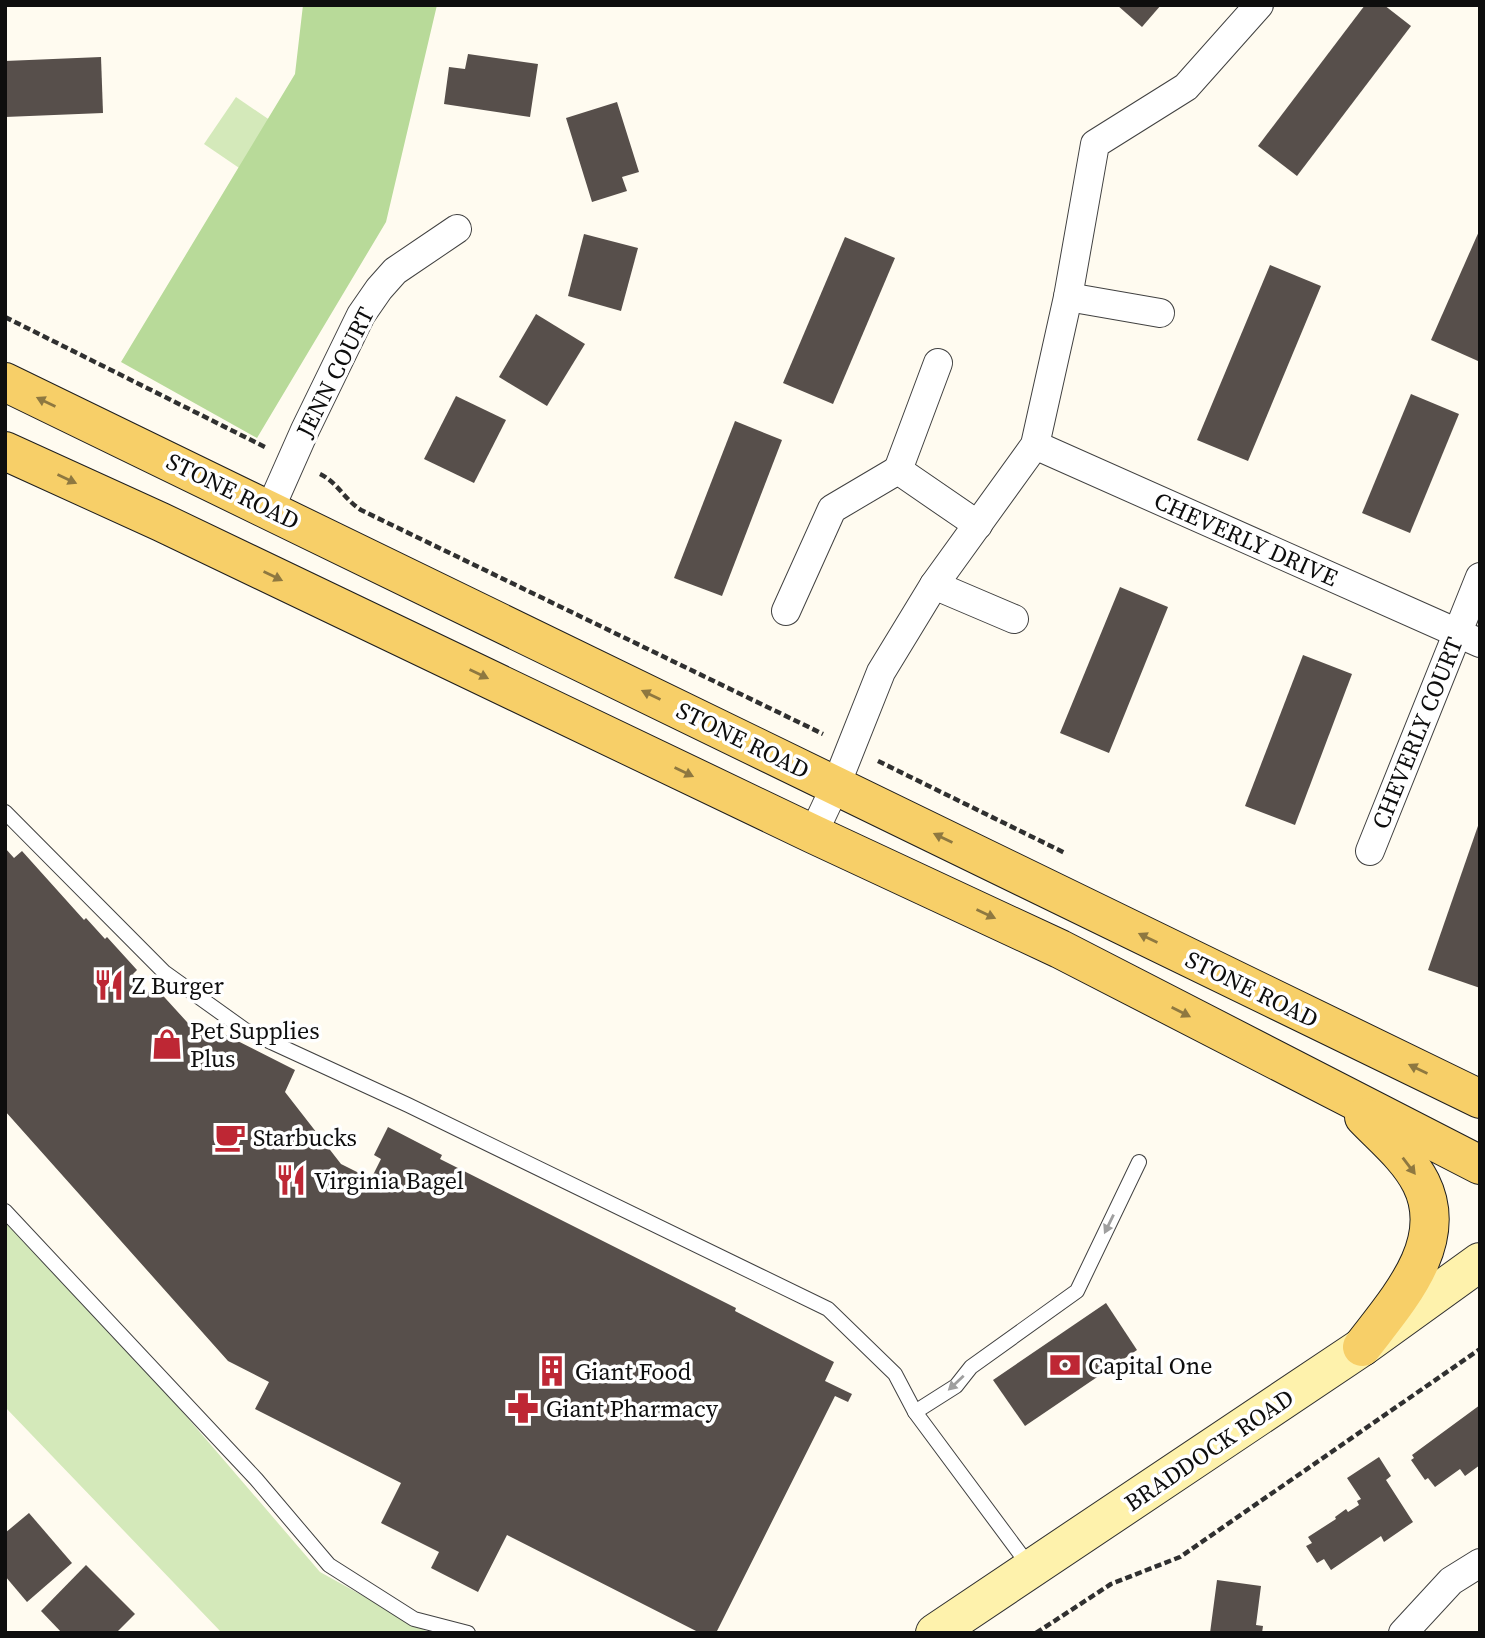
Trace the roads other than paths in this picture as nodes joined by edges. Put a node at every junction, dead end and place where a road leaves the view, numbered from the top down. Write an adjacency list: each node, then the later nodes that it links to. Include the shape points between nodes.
1 (1259, 5): 3 (street, via 1186,87 1095,144)
2 (457, 229): 10 (street, JENN COURT, via 395,271 361,315)
3 (1068, 297): 4 (street); 7 (street)
4 (1160, 313)
5 (938, 363): 9 (street)
6 (5, 382): 10 (main road, STONE ROAD, one-way to 6)
7 (1035, 445): 11 (street); 16 (street, CHEVERLY DRIVE)
8 (5, 451): 19 (main road, STONE ROAD, one-way to 19)
9 (898, 470): 11 (street); 14 (street, via 832,509)
10 (270, 509): 17 (main road, STONE ROAD, one-way to 10)
11 (978, 525): 13 (street)
12 (1480, 577): 16 (street, CHEVERLY COURT)
13 (934, 585): 15 (street); 17 (street, via 881,672)
14 (786, 611)
15 (1014, 619)
16 (1468, 638): 20 (street, CHEVERLY COURT)
17 (836, 785): 19 (street); 22 (main road, STONE ROAD, one-way to 17)
18 (5, 812): 28 (lane, via 163,972 235,1023 828,1309 895,1374)
19 (813, 834): 21 (main road, STONE ROAD, one-way to 21, via 1060,949)
20 (1370, 851)
21 (1346, 1097): 24 (main road, STONE ROAD); 27 (main road, one-way to 27, via 1421,1183 1430,1222 1420,1262)
22 (1480, 1099)
23 (1139, 1162): 28 (lane, one-way to 28, via 1077,1291 971,1367 956,1386)
24 (1480, 1165)
25 (5, 1211): 31 (lane, via 256,1479 329,1565 414,1619)
26 (1480, 1262): 27 (main road, BRADDOCK ROAD)
27 (1363, 1346): 30 (main road, BRADDOCK ROAD)
28 (915, 1412): 30 (lane)
29 (1480, 1563): 33 (street, via 1451,1581)
30 (1032, 1570): 32 (main road, BRADDOCK ROAD)
31 (468, 1633)
32 (935, 1633)
33 (1403, 1633)

